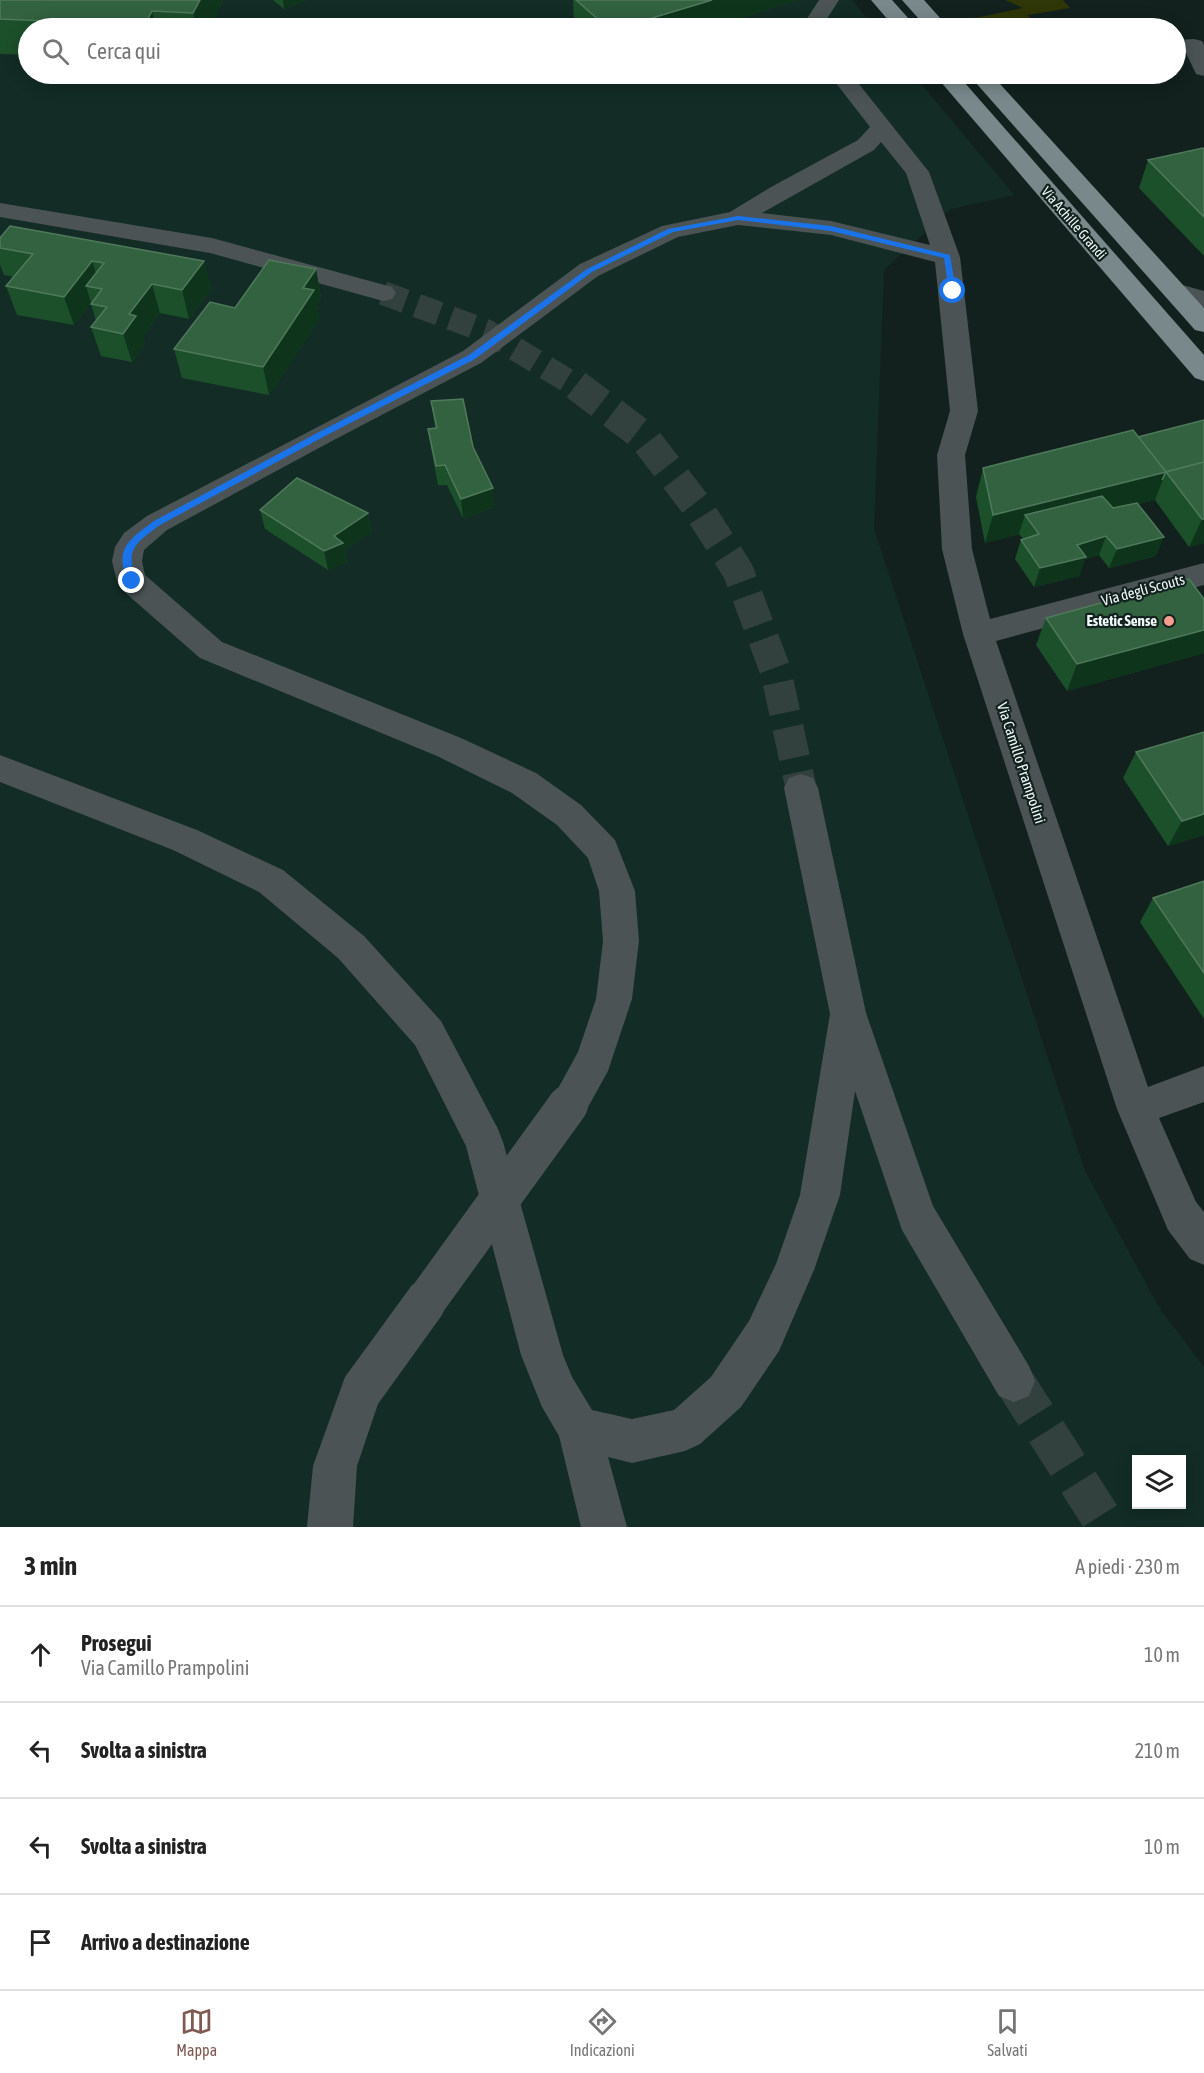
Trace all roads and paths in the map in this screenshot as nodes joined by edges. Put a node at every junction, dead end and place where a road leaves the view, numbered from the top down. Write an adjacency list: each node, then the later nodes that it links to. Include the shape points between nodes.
1 (829, 0): 4 (street)
2 (881, 0): 5 (main road)
3 (912, 0): 6 (main road)
4 (818, 18)
5 (897, 18)
6 (929, 18)
7 (1186, 46): 8 (street, via 1194,46)
8 (1204, 69)
9 (848, 84): 12 (street, Via Camillo Prampolini)
10 (954, 84): 20 (main road, Via Achille Grandi)
11 (988, 84): 16 (main road, Via Achille Grandi)
12 (882, 128): 14 (street, via 866,145); 15 (street, Via Camillo Prampolini, via 917,172)
13 (0, 210): 17 (street, via 212,246)
14 (738, 218): 15 (street, via 831,228); 31 (street, bridge, via 671,231 589,270 472,357 157,523 126,551 132,581 211,650 449,747 524,783 569,815 603,850 617,891 621,941 615,988 595,1059 568,1105 360,1392 335,1466)
15 (947, 257): 22 (street, Via Camillo Prampolini, via 964,411 951,455 957,549)
16 (1175, 291): 18 (street); 19 (main road, Via Achille Grandi)
17 (383, 293)
18 (1204, 299)
19 (1204, 324)
20 (1204, 372)
21 (1204, 573): 22 (street, Via degli Scouts)
22 (978, 633): 27 (street, Via Camillo Prampolini)
23 (0, 768): 30 (street, via 185,840 271,881 351,947 428,1033 484,1142 542,1355 557,1392)
24 (801, 788): 25 (street)
25 (848, 1014): 29 (street, via 916,1216); 30 (street, via 820,1195 794,1270 764,1336 726,1392 685,1429 632,1441)
26 (1204, 1084): 27 (street)
27 (1136, 1109): 28 (street, Via Camillo Prampolini, via 1182,1216)
28 (1204, 1245)
29 (1014, 1381)
30 (579, 1428): 32 (street)
31 (330, 1527)
32 (604, 1527)

